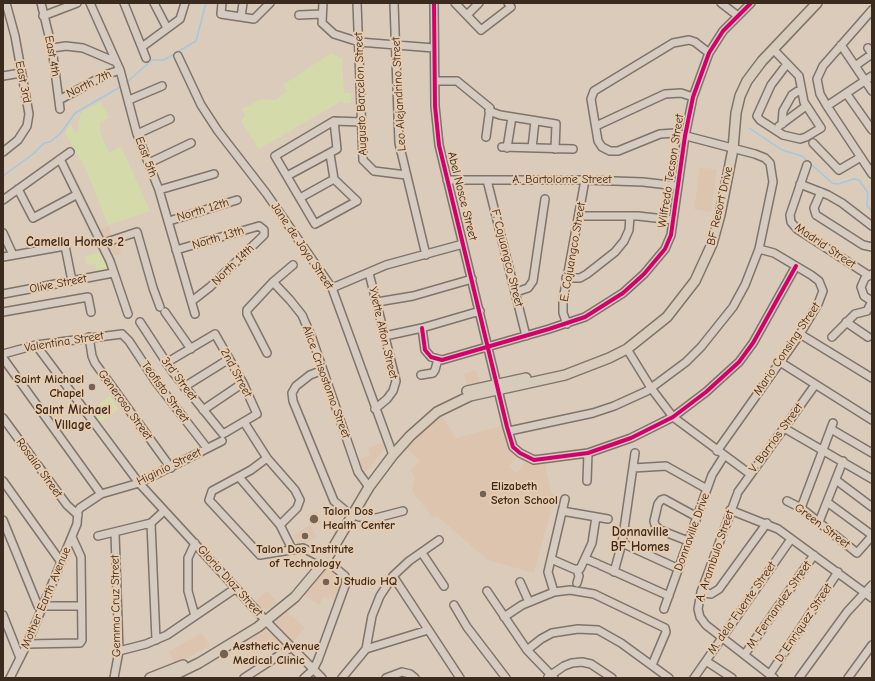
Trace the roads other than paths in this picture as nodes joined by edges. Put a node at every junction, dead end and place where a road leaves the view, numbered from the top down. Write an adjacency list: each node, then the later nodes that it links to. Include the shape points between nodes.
1 (6, 3): 44 (street, East 3rd)
2 (41, 3): 25 (street, East 4th)
3 (77, 3): 25 (street)
4 (90, 3): 40 (street, East 5th)
5 (124, 3): 32 (street)
6 (154, 3): 28 (street)
7 (185, 3): 28 (street, via 180,19)
8 (222, 3): 27 (street, via 221,14)
9 (243, 3): 27 (street)
10 (270, 3): 27 (street, via 254,19)
11 (323, 3): 22 (street)
12 (357, 3): 29 (street, Augusto Barcelon Street)
13 (394, 3): 30 (street, Leo Alejandrino Street)
14 (434, 3): 34 (street, Abel Nosce Street)
15 (455, 3): 24 (street)
16 (479, 3): 24 (street)
17 (508, 3): 24 (street, via 511,7 481,30)
18 (721, 3): 26 (street)
19 (751, 3): 26 (street, Wilfredo Tecson Street)
20 (817, 3): 36 (main road, BF Resort Drive)
21 (872, 10): 31 (street)
22 (322, 14): 23 (street); 29 (street, via 322,23 334,34)
23 (300, 15)
24 (467, 15)
25 (43, 16): 33 (street, East 4th)
26 (738, 16): 37 (street, Wilfredo Tecson Street, via 723,31)
27 (241, 17)
28 (167, 28): 32 (street)
29 (358, 42): 30 (street); 64 (street, Augusto Barcelon Street)
30 (395, 45): 34 (street); 87 (street, Leo Alejandrino Street, via 399,142)
31 (841, 45): 42 (street); 57 (street, via 823,66 817,79)
32 (142, 47): 39 (street)
33 (52, 48): 40 (street, via 83,48); 54 (street, East 4th)
34 (434, 48): 47 (street, Abel Nosce Street)
35 (868, 48): 42 (street, via 872,54)
36 (773, 49): 41 (street); 76 (main road, BF Resort Drive, via 747,81 740,96)
37 (709, 53): 53 (street, Wilfredo Tecson Street); 66 (street, via 695,42 681,41 594,91 591,99)
38 (178, 56): 127 (street, Jane de Joya Street, via 201,105 218,131 266,193)
39 (146, 58)
40 (116, 62): 43 (street, East 5th)
41 (787, 64): 50 (street, via 800,76); 67 (street, via 771,85 757,116)
42 (855, 66): 48 (street)
43 (120, 70): 54 (street, North 7th, via 105,75); 55 (street, East 5th)
44 (22, 73): 45 (street); 78 (street, East 3rd, via 29,114 27,126 18,140)
45 (3, 76)
46 (872, 76): 48 (street)
47 (435, 81): 59 (street, via 457,81 490,108); 90 (street, Abel Nosce Street, via 439,144)
48 (865, 81): 51 (street); 52 (street)
49 (162, 86): 55 (street)
50 (801, 89): 56 (street); 65 (street, via 792,95 783,111)
51 (872, 90)
52 (846, 93): 57 (street); 68 (street)
53 (693, 97): 66 (street, via 681,93 665,94); 70 (street, Wilfredo Tecson Street)
54 (59, 100): 58 (street, East 4th)
55 (129, 100): 69 (street, East 5th)
56 (806, 106): 65 (street); 67 (street, via 821,128 800,139)
57 (826, 106): 81 (street)
58 (60, 109)
59 (489, 112): 60 (street); 71 (street)
60 (512, 117): 63 (street); 74 (street, via 504,148)
61 (170, 119): 69 (street)
62 (334, 121): 64 (street); 80 (street, via 338,147); 88 (street, via 275,156)
63 (535, 121): 74 (street); 75 (street, via 557,125)
64 (362, 122): 87 (street, Augusto Barcelon Street, via 363,160 367,167 374,172)
65 (782, 124): 67 (street)
66 (596, 126): 70 (street, via 598,141 602,147 610,151 618,151 660,134 675,133)
67 (774, 130)
68 (872, 130)
69 (137, 134): 83 (street, East 5th)
70 (685, 136): 76 (street); 94 (street, Wilfredo Tecson Street)
71 (486, 137)
72 (192, 143): 83 (street)
73 (813, 143): 81 (street, via 839,170)
74 (532, 148): 75 (street)
75 (555, 149): 77 (street)
76 (733, 149): 113 (street, via 764,158 770,163 773,182); 152 (main road, BF Resort Drive, via 720,215 705,264 681,301 667,317)
77 (573, 150)
78 (3, 152)
79 (70, 152): 82 (street)
80 (330, 154): 88 (street); 89 (street)
81 (861, 157): 86 (street)
82 (60, 159): 95 (street); 98 (street)
83 (148, 163): 96 (street, East 5th)
84 (807, 165): 93 (street, Madrid Street)
85 (214, 174): 96 (street)
86 (872, 174)
87 (406, 175): 116 (street, Leo Alejandrino Street)
88 (287, 176): 99 (street)
89 (334, 179): 99 (street); 99 (street, via 357,201 315,224)
90 (447, 180): 91 (street, A. Bartolome Street); 111 (street, Abel Nosce Street)
91 (487, 180): 92 (street, A. Bartolome Street); 128 (street, F. Cojuangco Street)
92 (585, 180): 94 (street, A. Bartolome Street); 103 (street, E. Cojuangco Street)
93 (800, 184): 97 (street); 122 (street, Madrid Street, via 790,215 793,226)
94 (677, 186): 105 (street, Wilfredo Tecson Street)
95 (18, 189): 98 (street, via 33,218); 101 (street)
96 (159, 190): 106 (street, East 5th)
97 (820, 192): 108 (street, via 854,211); 112 (street, via 814,208 816,215 863,245)
98 (76, 195): 110 (street)
99 (300, 198)
100 (545, 199): 128 (street, via 533,281 528,288)
101 (3, 200)
102 (237, 200): 106 (street, North 12th)
103 (580, 216): 104 (street); 123 (street, E. Cojuangco Street)
104 (630, 216): 105 (street); 123 (street, via 624,241 610,257 580,278)
105 (673, 220): 140 (street, Wilfredo Tecson Street, via 671,235 665,249 644,274 605,306)
106 (169, 221): 114 (street, East 5th)
107 (259, 226): 114 (street, North 13th); 130 (street, North 14th, via 264,230 264,235)
108 (872, 226)
109 (3, 233): 115 (street)
110 (101, 244): 120 (street); 151 (street, via 137,232 153,288 163,309)
111 (463, 244): 116 (street); 125 (street, Abel Nosce Street)
112 (872, 247)
113 (759, 249): 119 (street, Mario Consing Street, via 774,253); 167 (street, via 745,285 717,329 686,362)
114 (176, 250): 130 (street, East 5th)
115 (13, 255): 117 (street); 124 (street, via 65,246)
116 (426, 255): 121 (street, via 386,265)
117 (3, 256)
118 (294, 265): 126 (street)
119 (796, 266): 142 (street, Mario Consing Street, via 819,281 823,291); 171 (street, Abel Nosce Street, via 753,343 739,362)
120 (113, 273): 124 (street, Olive Street); 136 (street)
121 (369, 273): 127 (street); 132 (street, Yvette Alfon Street)
122 (870, 275): 131 (street, via 865,278 861,287 864,296)
123 (566, 278): 140 (street, E. Cojuangco Street, via 563,300)
124 (72, 280): 129 (street, Olive Street)
125 (472, 280): 132 (street, via 413,296); 133 (street, Abel Nosce Street)
126 (273, 282): 153 (street, via 247,310); 160 (street, Alice Crisostomo Street, via 302,316)
127 (332, 288): 168 (street, Jane de Joya Street)
128 (516, 292): 145 (street, F. Cojuangco Street)
129 (3, 294)
130 (192, 301): 137 (street, East 5th)
131 (872, 301): 139 (street, via 867,311 855,314)
132 (377, 302): 144 (street, Yvette Alfon Street)
133 (480, 311): 141 (street); 150 (street, Abel Nosce Street)
134 (3, 312): 135 (street, via 88,297)
135 (91, 312)
136 (128, 314)
137 (195, 314)
138 (140, 322): 159 (street, 3rd Street)
139 (846, 322): 146 (street); 148 (street)
140 (567, 324): 145 (street, Wilfredo Tecson Street)
141 (422, 328): 144 (street); 157 (street, via 425,350 430,356)
142 (800, 334): 158 (street, Mario Consing Street); 162 (street)
143 (125, 336): 147 (street, Valentina Street, via 119,334); 178 (street, Teofisto Street, via 156,382)
144 (385, 336): 168 (street, Yvette Alfon Street, via 396,381 393,391)
145 (526, 336): 150 (street, Wilfredo Tecson Street)
146 (832, 337)
147 (89, 338): 149 (street, Valentina Street); 188 (street, Generoso Street, via 95,363)
148 (868, 338)
149 (36, 345): 154 (street, Valentina Street); 195 (street, Gloria Diaz Street)
150 (488, 346): 157 (street); 166 (street, Abel Nosce Street)
151 (190, 349): 156 (street, 2nd Street, via 215,334); 159 (street)
152 (627, 349): 166 (main road, BF Resort Drive, via 575,370); 167 (street)
153 (267, 353)
154 (3, 354)
155 (3, 358): 199 (street)
156 (229, 359): 163 (street, 2nd Street); 165 (street)
157 (438, 359): 161 (street, via 433,373)
158 (780, 362): 164 (street); 180 (street, Mario Consing Street)
159 (166, 363): 165 (street, 3rd Street)
160 (323, 370): 197 (street, Alice Crisostomo Street, via 358,472); 210 (street, via 310,375 296,386 292,393 293,401 329,492 334,501)
161 (421, 375)
162 (872, 378)
163 (243, 383): 169 (street); 170 (street, 2nd Street)
164 (815, 385): 173 (street); 175 (street, V. Barrios Street)
165 (184, 387): 169 (street, 3rd Street)
166 (498, 387): 176 (street, Abel Nosce Street); 181 (main road, BF Resort Drive, via 451,397 414,423)
167 (651, 388): 171 (street); 176 (street, via 593,413)
168 (375, 409): 181 (street, Jane de Joya Street)
169 (203, 410): 177 (street, 3rd Street)
170 (257, 412): 174 (street, Higinio Street)
171 (673, 417): 180 (street); 182 (street, Abel Nosce Street, via 637,435)
172 (3, 418): 211 (street, Rosalia Street, via 66,505)
173 (872, 420)
174 (244, 422): 177 (street, Higinio Street); 186 (street)
175 (784, 428): 179 (street); 190 (street, V. Barrios Street)
176 (509, 431): 182 (street, Abel Nosce Street, via 513,446 534,460)
177 (222, 437): 178 (street, Higinio Street)
178 (207, 448): 188 (street, Higinio Street)
179 (823, 450): 184 (street, via 832,426); 187 (street); 205 (street)
180 (717, 451): 185 (street)
181 (391, 452): 197 (main road, BF Resort Drive)
182 (588, 453): 194 (street)
183 (635, 453): 189 (street)
184 (872, 453)
185 (724, 456): 190 (street); 198 (street, Donnaville Drive)
186 (267, 458): 191 (street); 219 (street, via 295,490 300,500)
187 (843, 461): 192 (street); 193 (street)
188 (171, 468): 195 (street, Higinio Street)
189 (633, 468): 198 (street, via 666,466); 228 (street)
190 (750, 474): 200 (street, V. Barrios Street)
191 (239, 477): 219 (street); 229 (street, via 212,491 209,500 256,553 265,556)
192 (872, 479)
193 (836, 480): 203 (street); 204 (street)
194 (587, 481)
195 (139, 483): 199 (street, Higinio Street); 208 (street, Gloria Diaz Street)
196 (4, 484): 235 (street)
197 (367, 485): 210 (main road, BF Resort Drive)
198 (707, 489): 213 (street, Donnaville Drive)
199 (101, 494): 211 (street, Higinio Street, via 80,508)
200 (737, 494): 207 (street, A. Arambulo Street)
201 (565, 499): 206 (street)
202 (788, 501): 205 (street, Green Street)
203 (827, 502): 216 (street); 221 (street)
204 (872, 507)
205 (801, 508): 216 (street, Green Street)
206 (562, 510): 212 (street); 233 (street)
207 (730, 510): 218 (street); 248 (street, A. Arambulo Street)
208 (164, 511): 217 (street); 227 (street, Gloria Diaz Street)
209 (403, 511): 210 (street, via 368,518)
210 (350, 514): 232 (main road, BF Resort Drive)
211 (78, 515): 223 (street, Mother Earth Avenue)
212 (596, 517): 214 (street); 234 (street)
213 (697, 517): 226 (street, Donnaville Drive); 226 (street, via 664,499 658,504 655,525 660,530)
214 (608, 519)
215 (3, 520): 255 (street, via 37,604)
216 (819, 522): 221 (street, Green Street, via 857,553)
217 (151, 523): 220 (street); 263 (street)
218 (767, 523): 224 (street); 248 (street, via 720,589 711,594)
219 (280, 526): 229 (street)
220 (115, 533): 222 (street); 269 (street, Gemma Cruz Street)
221 (872, 535)
222 (98, 536)
223 (72, 537): 235 (street, Mother Earth Avenue); 254 (street, via 81,557)
224 (791, 539): 231 (street); 262 (street, M. dela Fuente Street)
225 (440, 540): 230 (street)
226 (688, 541): 236 (street, Donnaville Drive)
227 (195, 543): 245 (street, Gloria Diaz Street); 258 (street, via 188,558 188,591)
228 (622, 543): 236 (street); 238 (street)
229 (292, 550): 232 (street, via 303,548)
230 (422, 552): 240 (street); 244 (street)
231 (814, 555): 239 (street); 270 (street, M. Fernandez Street)
232 (324, 558): 260 (main road, BF Resort Drive, via 295,597); 274 (street, via 343,572 346,583)
233 (551, 559): 237 (street); 247 (street, via 548,575)
234 (586, 559): 237 (street); 238 (street)
235 (60, 562): 255 (street, Mother Earth Avenue)
236 (679, 569): 250 (street, Donnaville Drive)
237 (577, 570): 242 (street)
238 (614, 572): 250 (street)
239 (838, 572): 249 (street); 275 (street, D. Enriquez Street)
240 (393, 576): 261 (street); 267 (street, via 380,596 372,616)
241 (520, 582): 252 (street)
242 (577, 583)
243 (872, 585): 249 (street)
244 (444, 586)
245 (236, 588): 258 (street); 260 (street, Gloria Diaz Street)
246 (487, 591): 259 (street)
247 (554, 592): 252 (street); 273 (street, via 570,590 594,594 664,626 666,632)
248 (701, 592): 262 (street, A. Arambulo Street, via 698,609 700,618)
249 (865, 593): 251 (street); 293 (street, via 847,612)
250 (669, 596): 256 (street, Donnaville Drive)
251 (872, 598)
252 (528, 602): 259 (street)
253 (454, 605): 288 (street, via 467,627)
254 (82, 606): 255 (street); 264 (street, via 81,642)
255 (41, 607): 264 (street, Mother Earth Avenue)
256 (664, 609)
257 (3, 615): 271 (street)
258 (196, 616): 263 (street)
259 (504, 617): 268 (street)
260 (264, 619): 266 (street, Gloria Diaz Street); 279 (main road, BF Resort Drive, via 195,658); 280 (main road, BF Resort Drive, via 199,663)
261 (428, 630): 267 (street); 287 (street)
262 (722, 636): 270 (street, A. Arambulo Street); 272 (street, M. dela Fuente Street)
263 (156, 640): 269 (street)
264 (27, 644): 271 (street, Mother Earth Avenue)
265 (872, 645): 294 (street)
266 (292, 647): 274 (street, Gloria Diaz Street); 281 (street)
267 (366, 649): 284 (street)
268 (527, 650): 273 (street, via 552,633 590,629 605,633); 276 (street)
269 (119, 651): 278 (street, Gemma Cruz Street)
270 (745, 654): 275 (street, A. Arambulo Street)
271 (20, 658): 277 (street, Mother Earth Avenue)
272 (706, 661): 291 (street, M. dela Fuente Street); 292 (street)
273 (652, 665): 290 (street)
274 (313, 670): 282 (street); 283 (street, Gloria Diaz Street)
275 (772, 676)
276 (551, 677): 289 (street, via 572,663 582,662 591,664)
277 (10, 678)
278 (114, 678)
279 (150, 678)
280 (168, 678)
281 (244, 678)
282 (304, 678)
283 (322, 678)
284 (342, 678)
285 (386, 678): 286 (street, via 402,672)
286 (415, 678)
287 (460, 678)
288 (506, 678)
289 (612, 678)
290 (669, 678)
291 (694, 678)
292 (732, 678)
293 (799, 678)
294 (848, 678)

